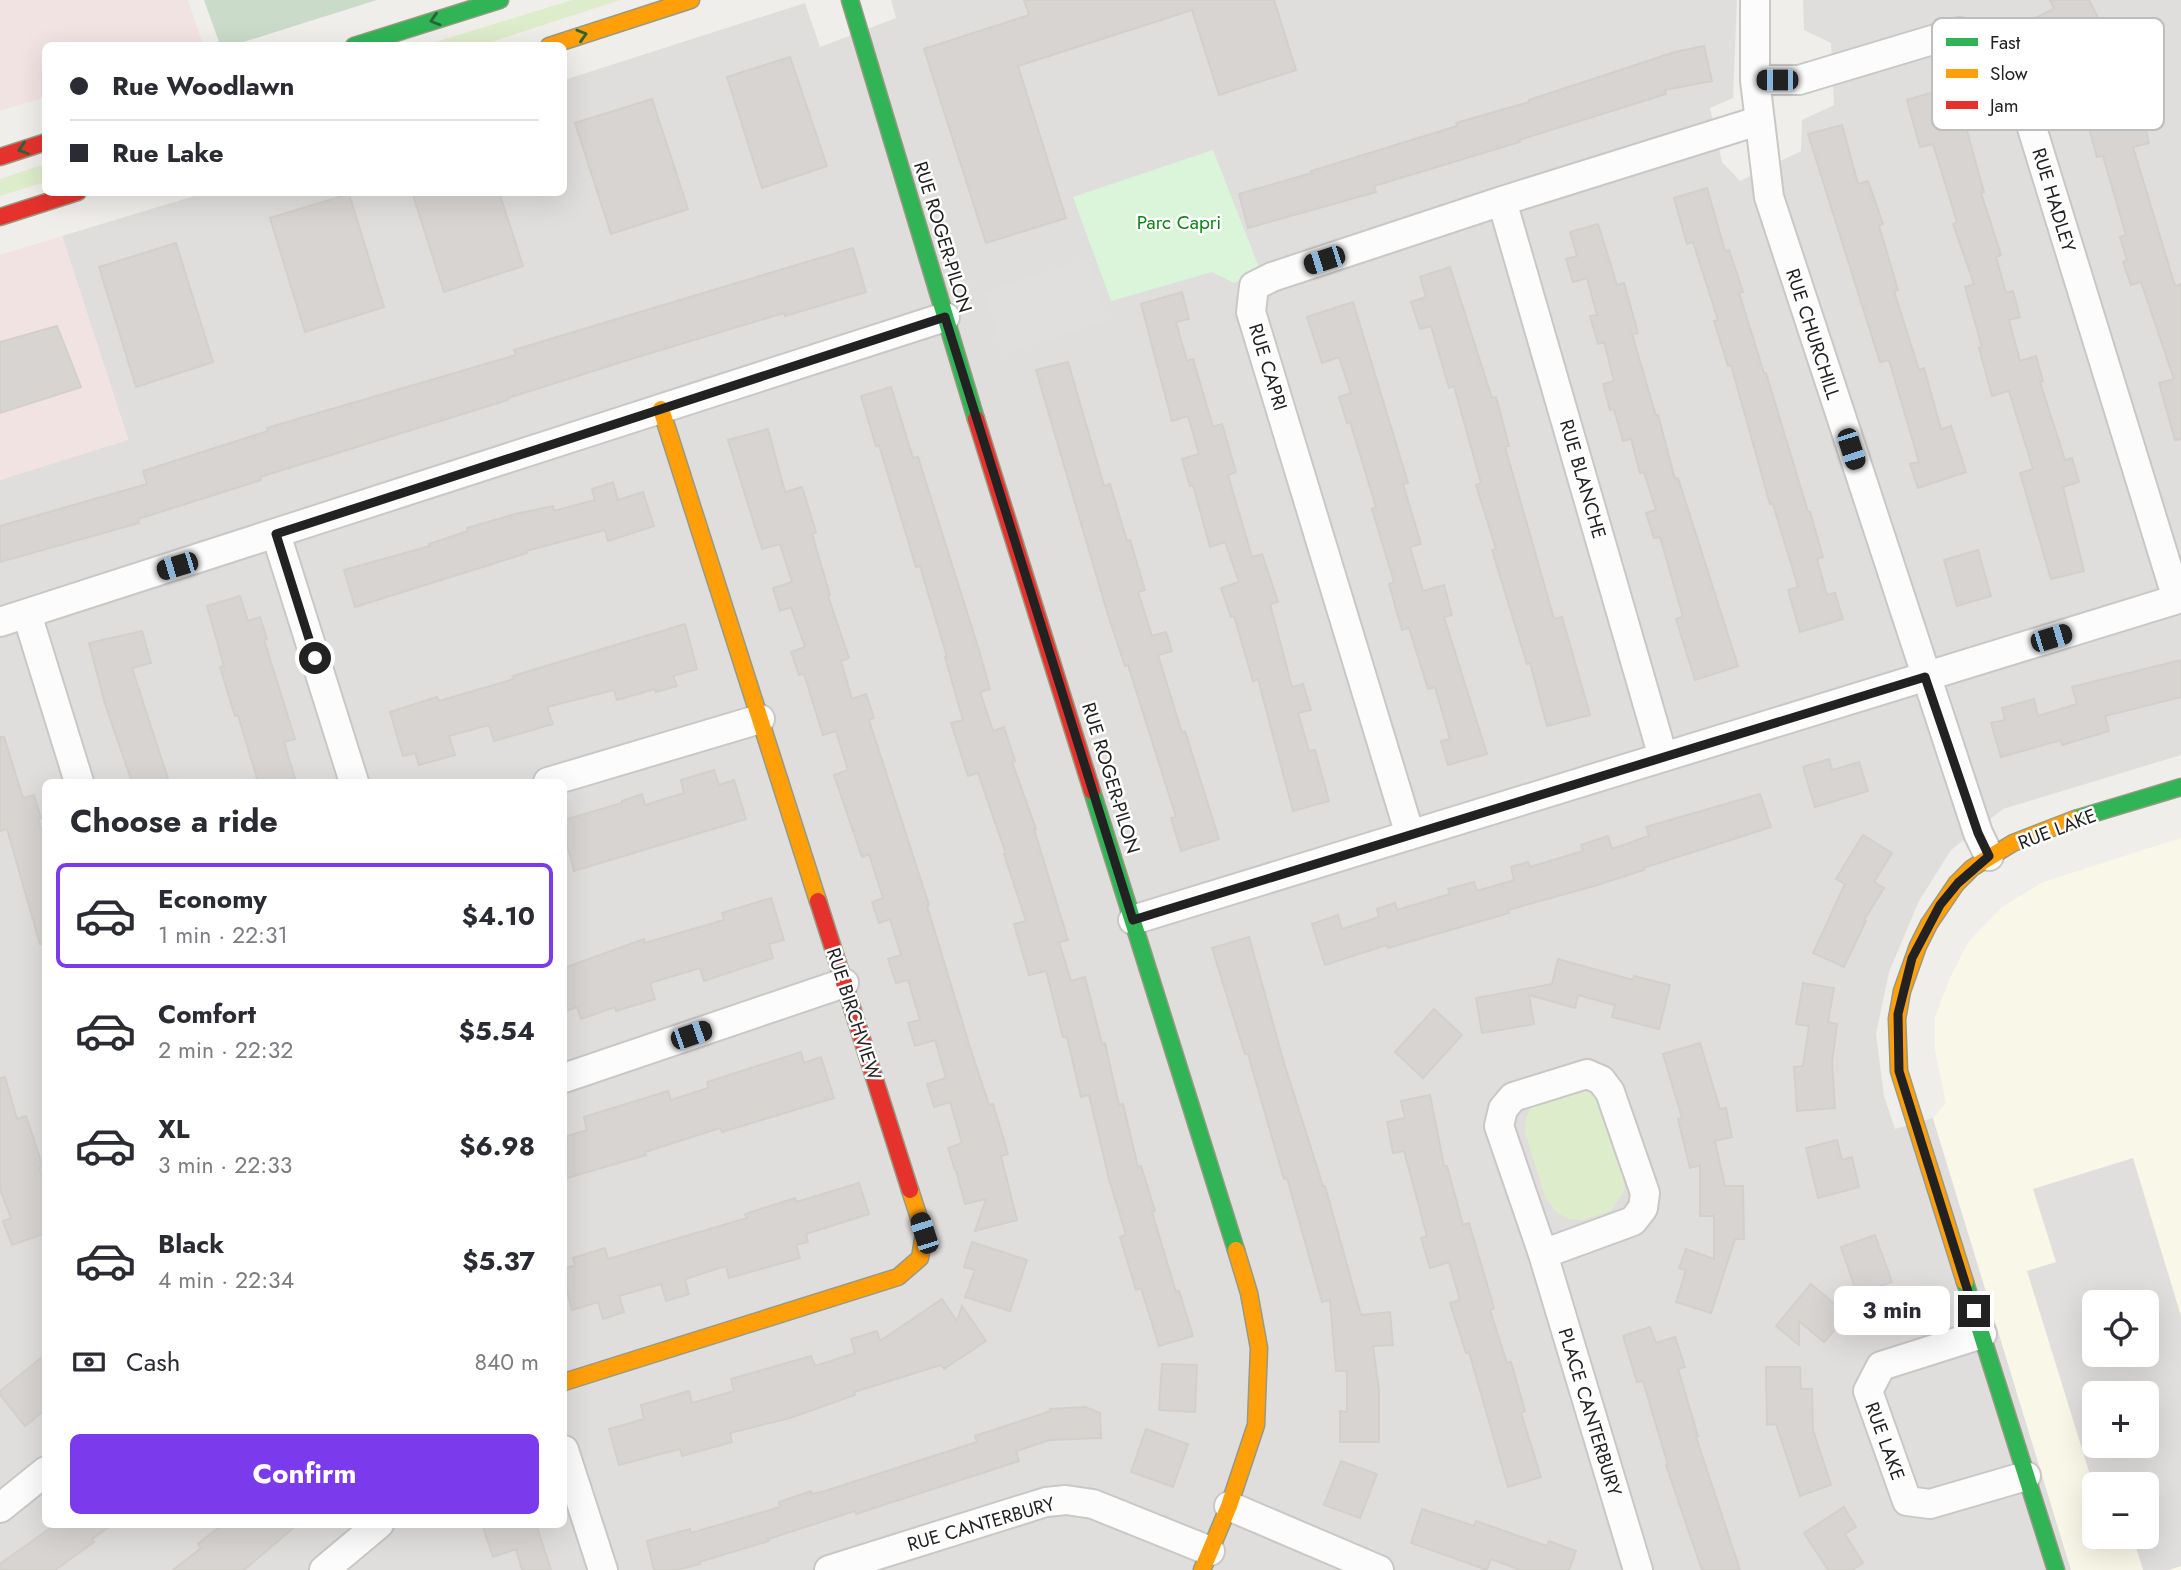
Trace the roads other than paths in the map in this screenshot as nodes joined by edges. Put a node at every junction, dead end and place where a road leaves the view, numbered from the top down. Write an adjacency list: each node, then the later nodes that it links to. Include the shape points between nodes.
1 (500, 0): 6 (street, one-way to 6)
2 (691, 0): 7 (street, one-way to 2)
3 (850, 0): 16 (street, RUE ROGER-PILON)
4 (1755, 0): 8 (street, RUE CHURCHILL)
5 (1932, 40): 8 (street, RUE HADLEY, via 1799,80)
6 (367, 42)
7 (561, 42)
8 (1755, 80): 9 (street, RUE CHURCHILL)
9 (1758, 121): 14 (street, RUE CAPRI); 22 (street, RUE CHURCHILL, via 1769,197)
10 (2033, 130): 19 (street, RUE HADLEY)
11 (42, 143): 12 (street, one-way to 12)
12 (0, 157)
13 (66, 196): 15 (street)
14 (1502, 201): 24 (street, RUE BLANCHE); 29 (street, RUE CAPRI, via 1254,286 1251,312)
15 (0, 217)
16 (945, 317): 17 (street); 31 (street, RUE ROGER-PILON)
17 (661, 409): 18 (street); 23 (street, RUE BIRCHVIEW)
18 (276, 534): 20 (street); 26 (street)
19 (2179, 598): 22 (street)
20 (27, 614): 21 (street); 25 (street)
21 (0, 622)
22 (1925, 677): 24 (street); 30 (street, RUE CHURCHILL)
23 (760, 719): 27 (street); 32 (street, RUE BIRCHVIEW)
24 (1663, 757): 29 (street)
25 (78, 779)
26 (353, 779)
27 (558, 779)
28 (2181, 787): 30 (street, RUE LAKE, via 2065,823)
29 (1410, 835): 31 (street)
30 (1989, 856): 35 (street, RUE LAKE, via 1940,905 1912,958 1898,1014 1899,1071)
31 (1133, 920): 40 (street, RUE ROGER-PILON, via 1249,1293 1259,1348 1256,1425)
32 (844, 983): 33 (street); 36 (street, RUE BIRCHVIEW, via 924,1233 919,1258 898,1277)
33 (567, 1077)
34 (1543, 1254): 34 (street, PLACE CANTERBURY, via 1499,1126 1503,1109 1513,1097 1587,1073 1601,1080 1610,1093 1645,1193 1643,1208 1633,1221); 48 (street, PLACE CANTERBURY)
35 (1982, 1334): 39 (street, RUE LAKE); 39 (street, RUE LAKE, via 1881,1366 1868,1391 1907,1501 1930,1504)
36 (567, 1381)
37 (567, 1459): 45 (street)
38 (42, 1474): 41 (street)
39 (2026, 1476): 49 (street, RUE LAKE)
40 (1229, 1506): 43 (street, RUE ROGER-PILON); 47 (street)
41 (0, 1508)
42 (374, 1528): 44 (street)
43 (1206, 1560): 46 (street, RUE CANTERBURY, via 1093,1504 1066,1500 1046,1502)
44 (326, 1569)
45 (603, 1570)
46 (830, 1570)
47 (1379, 1570)
48 (1638, 1570)
49 (2056, 1570)

